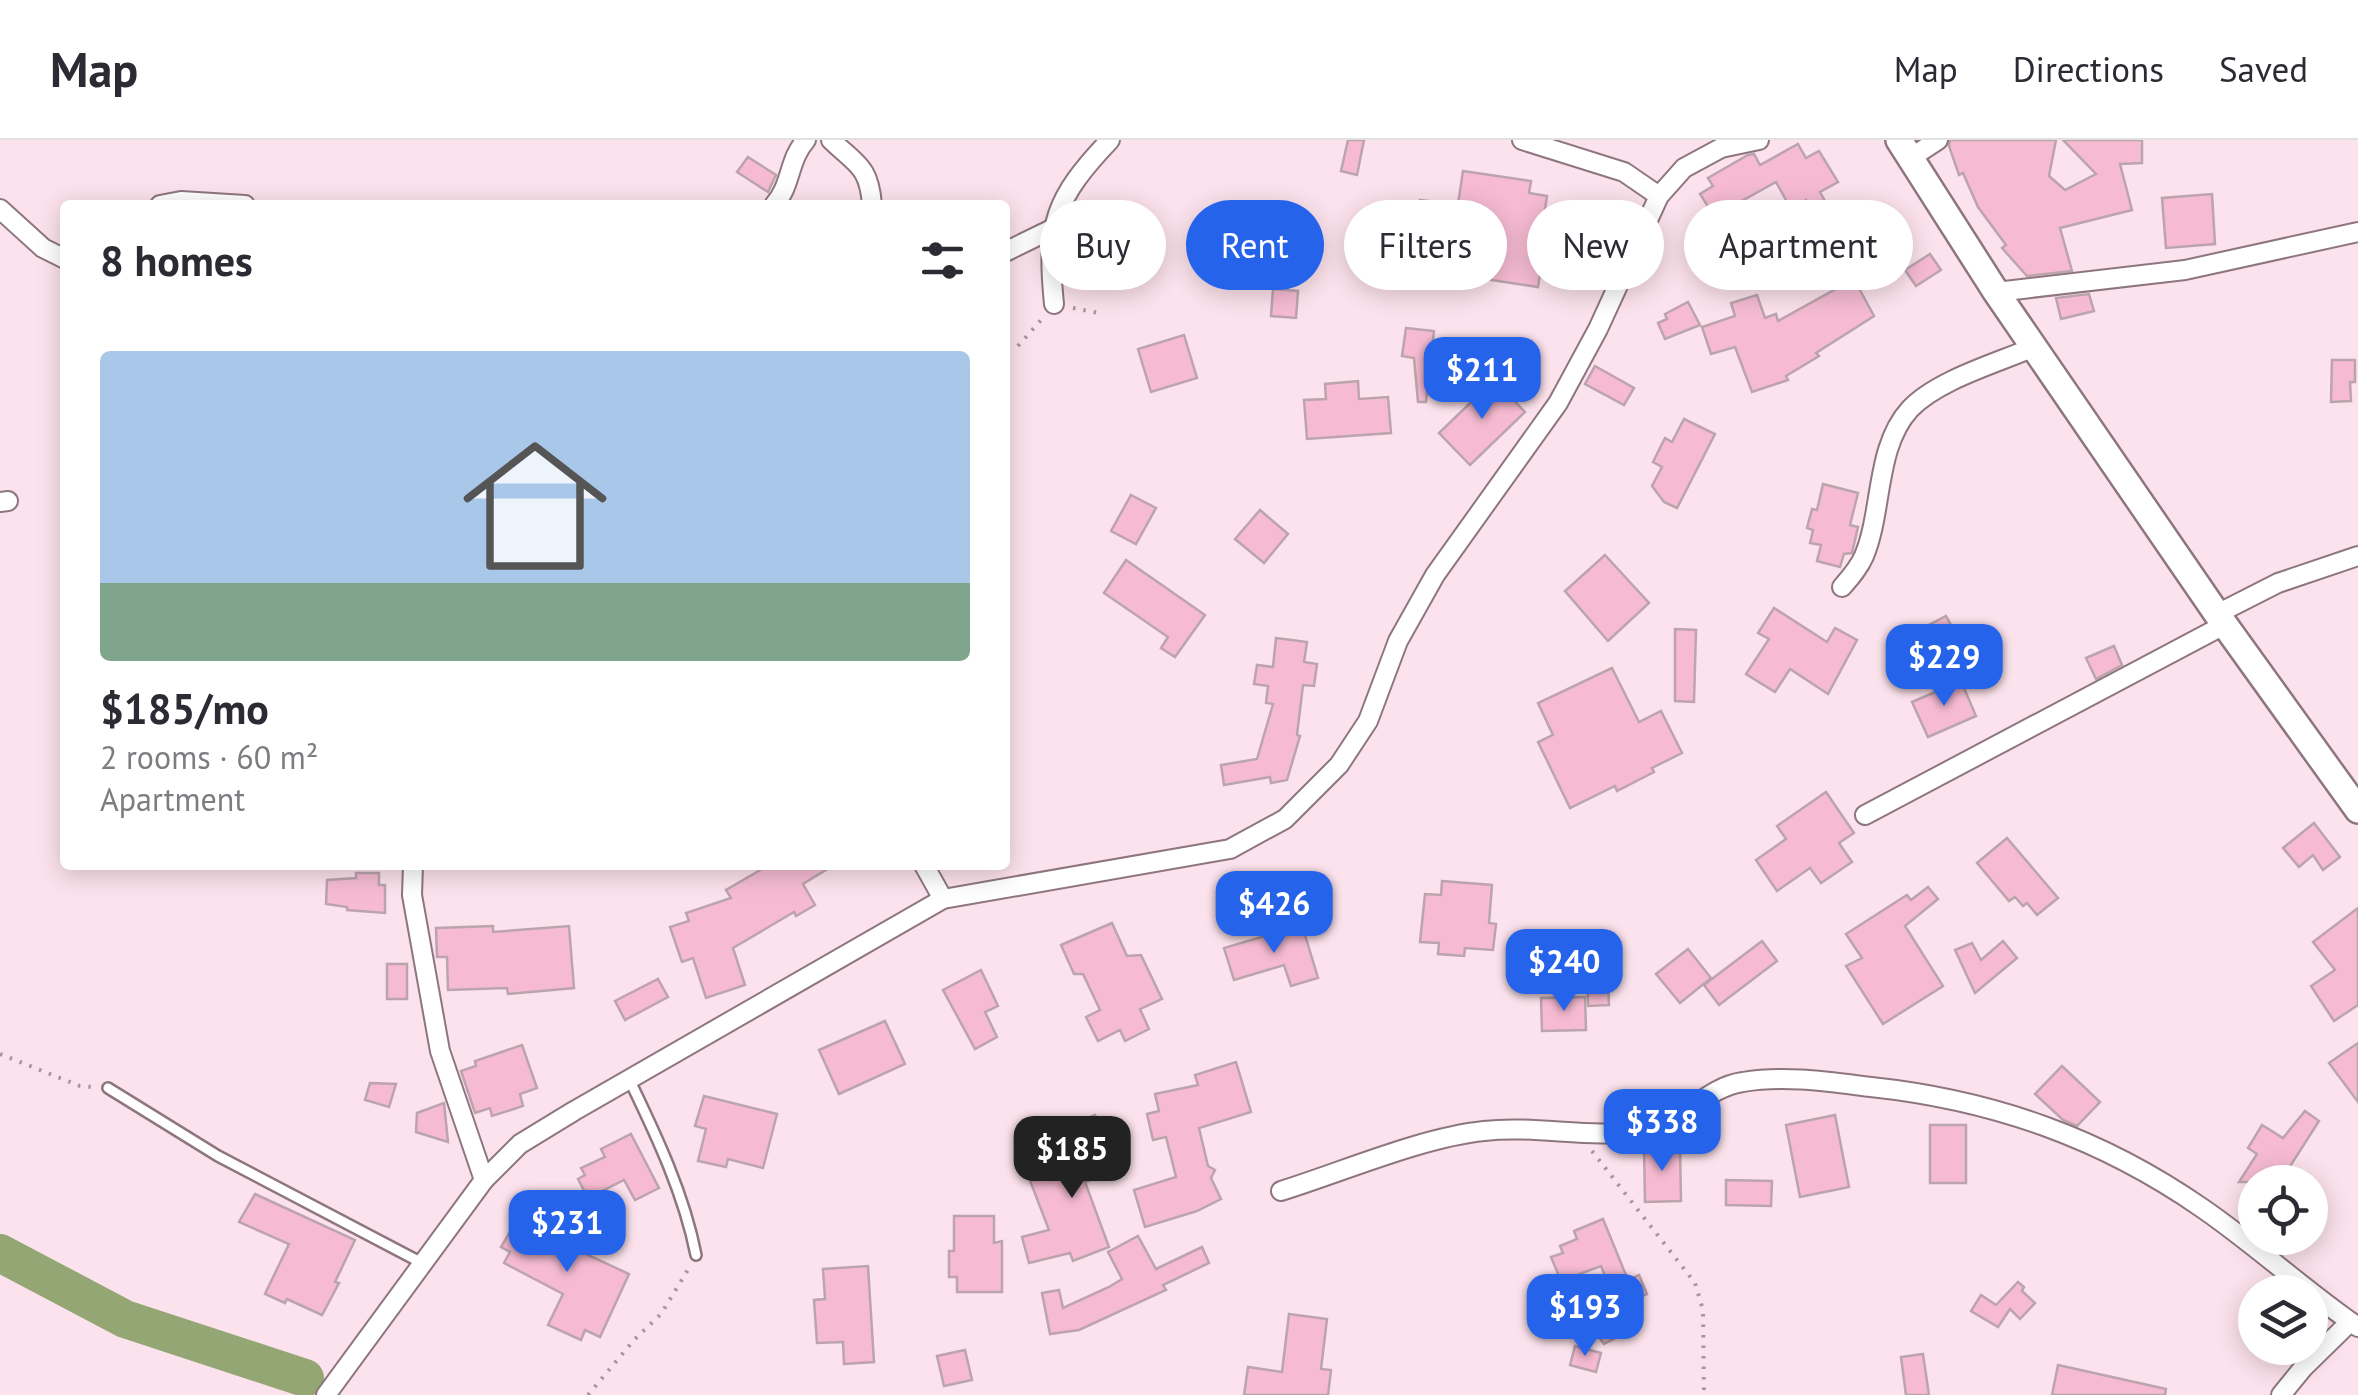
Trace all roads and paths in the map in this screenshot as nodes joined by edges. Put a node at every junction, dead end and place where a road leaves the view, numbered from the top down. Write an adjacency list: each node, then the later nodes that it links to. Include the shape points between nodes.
1 (806, 140): 9 (street)
2 (831, 140): 10 (street, via 865,169)
3 (1110, 140): 11 (street)
4 (1522, 140): 8 (street, via 1624,172)
5 (1758, 140): 8 (street, via 1720,148 1684,168)
6 (1938, 140): 7 (street)
7 (1906, 148): 18 (main road)
8 (1658, 196): 30 (street, via 1558,403 1436,575 1398,642 1368,722 1286,820 1230,849)
9 (779, 200)
10 (872, 200)
11 (1062, 200)
12 (0, 209): 16 (street)
13 (2358, 232): 18 (street, via 2185,270)
14 (1040, 235): 15 (street)
15 (1010, 250)
16 (60, 257)
17 (1053, 290): 19 (street)
18 (1996, 292): 22 (main road)
19 (1054, 304): 20 (path); 21 (path)
20 (1098, 313)
21 (1018, 346)
22 (2034, 347): 24 (street, via 1931,392 1910,410 1897,429 1864,556); 25 (main road)
23 (2358, 556): 25 (street, via 2278,582)
24 (1842, 587)
25 (2220, 620): 26 (main road); 27 (street)
26 (2358, 810)
27 (1865, 814)
28 (413, 870): 35 (street, via 440,1051)
29 (927, 870): 30 (street)
30 (943, 899): 32 (street)
31 (0, 1054): 33 (path, via 80,1086)
32 (630, 1081): 35 (street, via 520,1144); 37 (lane, via 659,1140)
33 (108, 1088): 38 (lane, via 218,1156)
34 (1570, 1132): 36 (street, via 1456,1135); 39 (street, via 1649,1130 1726,1085 1765,1079 1952,1098 2056,1130 2170,1186); 42 (path, via 1604,1164 1695,1283 1704,1310)
35 (484, 1180): 38 (street)
36 (1281, 1191)
37 (696, 1255): 41 (path, via 661,1314)
38 (422, 1263): 40 (street)
39 (2354, 1325): 43 (street)
40 (326, 1395)
41 (588, 1395)
42 (1704, 1395)
43 (2281, 1395)

